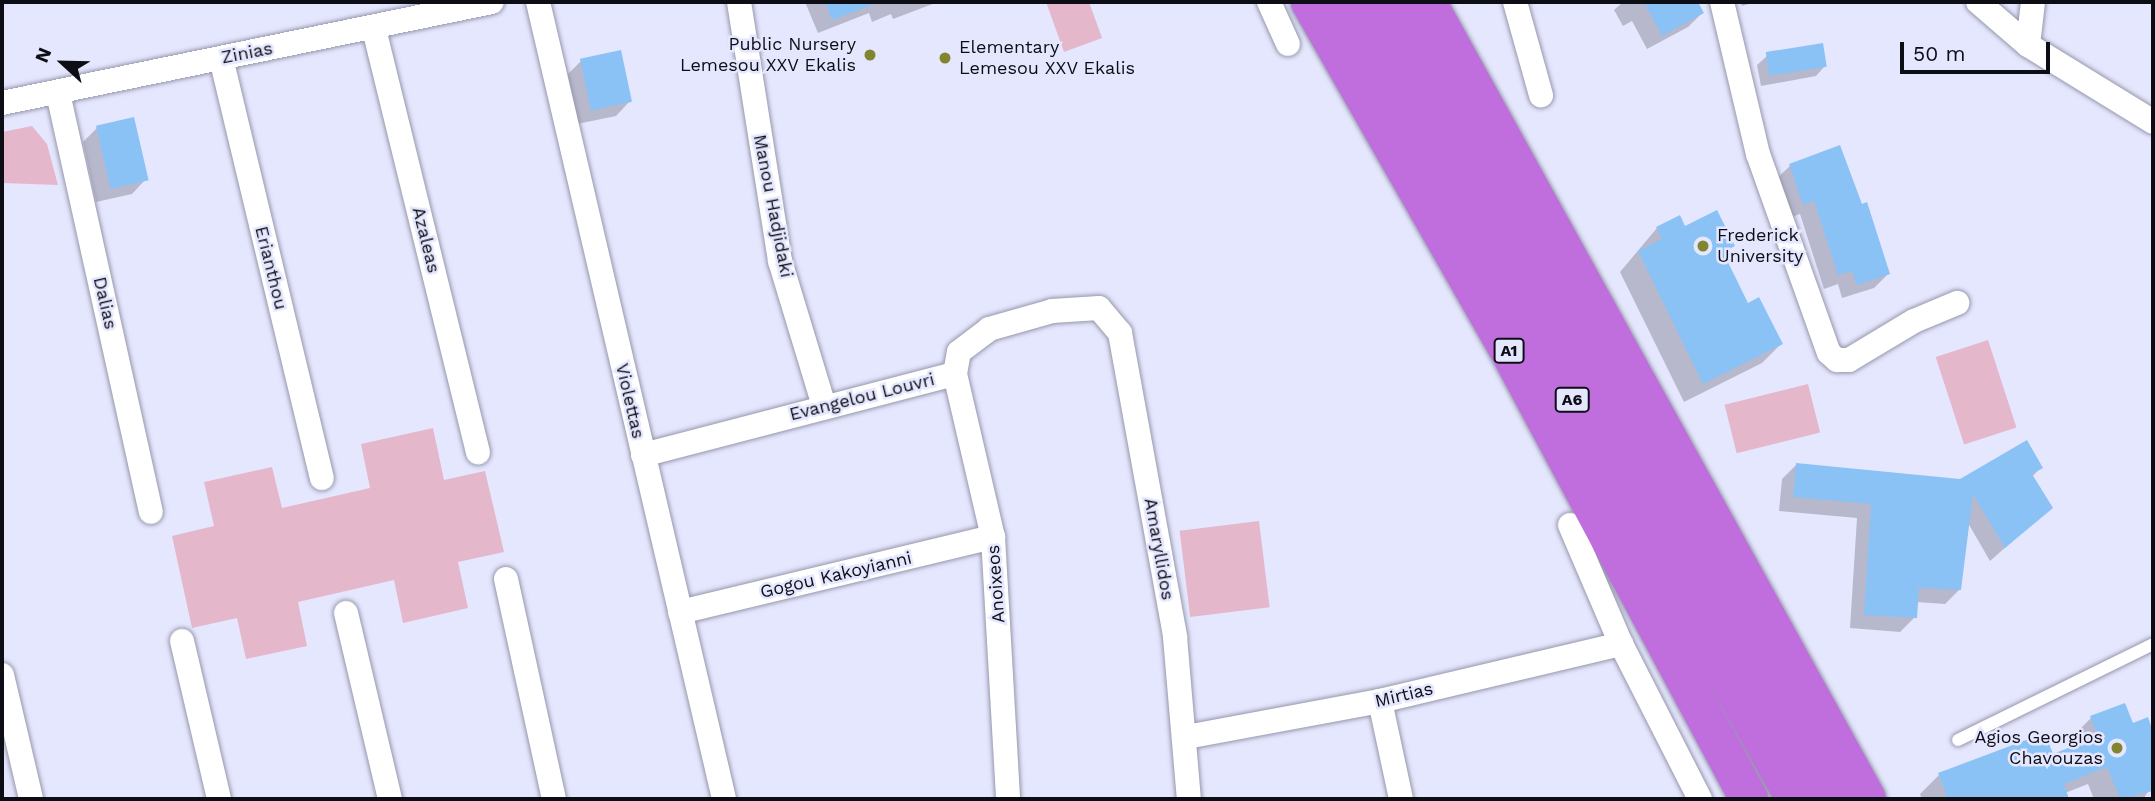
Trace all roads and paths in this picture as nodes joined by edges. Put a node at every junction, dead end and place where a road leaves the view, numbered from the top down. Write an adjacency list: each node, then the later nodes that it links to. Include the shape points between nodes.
1 (492, 2): 13 (street, Zinias)
2 (538, 2): 26 (street, Violettas)
3 (739, 2): 24 (street, Manou Hadjidaki, via 780,261)
4 (1269, 2): 14 (street)
5 (1310, 2): 50 (highway, A1, via 1507,347)
6 (1350, 2): 51 (highway, A6)
7 (1389, 2): 52 (highway, A6)
8 (1427, 2): 53 (highway)
9 (1515, 2): 18 (street)
10 (1722, 2): 21 (street, via 1771,191 1829,353 1837,360 1849,360 1914,321)
11 (1978, 2): 15 (street)
12 (2033, 2): 15 (street)
13 (374, 29): 16 (street, Zinias); 25 (street, Azaleas)
14 (1288, 44)
15 (2028, 45): 20 (street)
16 (221, 58): 17 (street, Zinias); 27 (street, Erianthou)
17 (58, 93): 19 (street, Zinias); 28 (street, Dalias)
18 (1541, 95)
19 (2, 103)
20 (2153, 122)
21 (1957, 303)
22 (1099, 308): 23 (street, Evangelou Louvri, via 1052,311 989,329 959,352); 39 (street, Amaryllidos, via 1119,334 1175,637)
23 (955, 374): 24 (street, Evangelou Louvri); 30 (street, Anoixeos)
24 (824, 406): 26 (street, Evangelou Louvri)
25 (478, 452)
26 (643, 455): 32 (street, Violettas)
27 (322, 478)
28 (151, 512)
29 (1570, 525): 35 (street)
30 (993, 537): 32 (street, Gogou Kakoyianni); 46 (street, Anoixeos)
31 (506, 579): 44 (street)
32 (680, 612): 45 (street, Violettas)
33 (345, 613): 43 (street)
34 (182, 641): 42 (street)
35 (1621, 643): 38 (street, Mirtias); 49 (street)
36 (2153, 644): 40 (lane)
37 (2, 675): 41 (street)
38 (1380, 701): 39 (street, Mirtias); 48 (street)
39 (1186, 737): 47 (street, Amaryllidos)
40 (1958, 740)
41 (31, 799)
42 (219, 799)
43 (390, 799)
44 (554, 799)
45 (724, 799)
46 (1008, 799)
47 (1189, 799)
48 (1401, 799)
49 (1700, 799)
50 (1749, 799)
51 (1795, 799)
52 (1829, 799)
53 (1867, 799)

